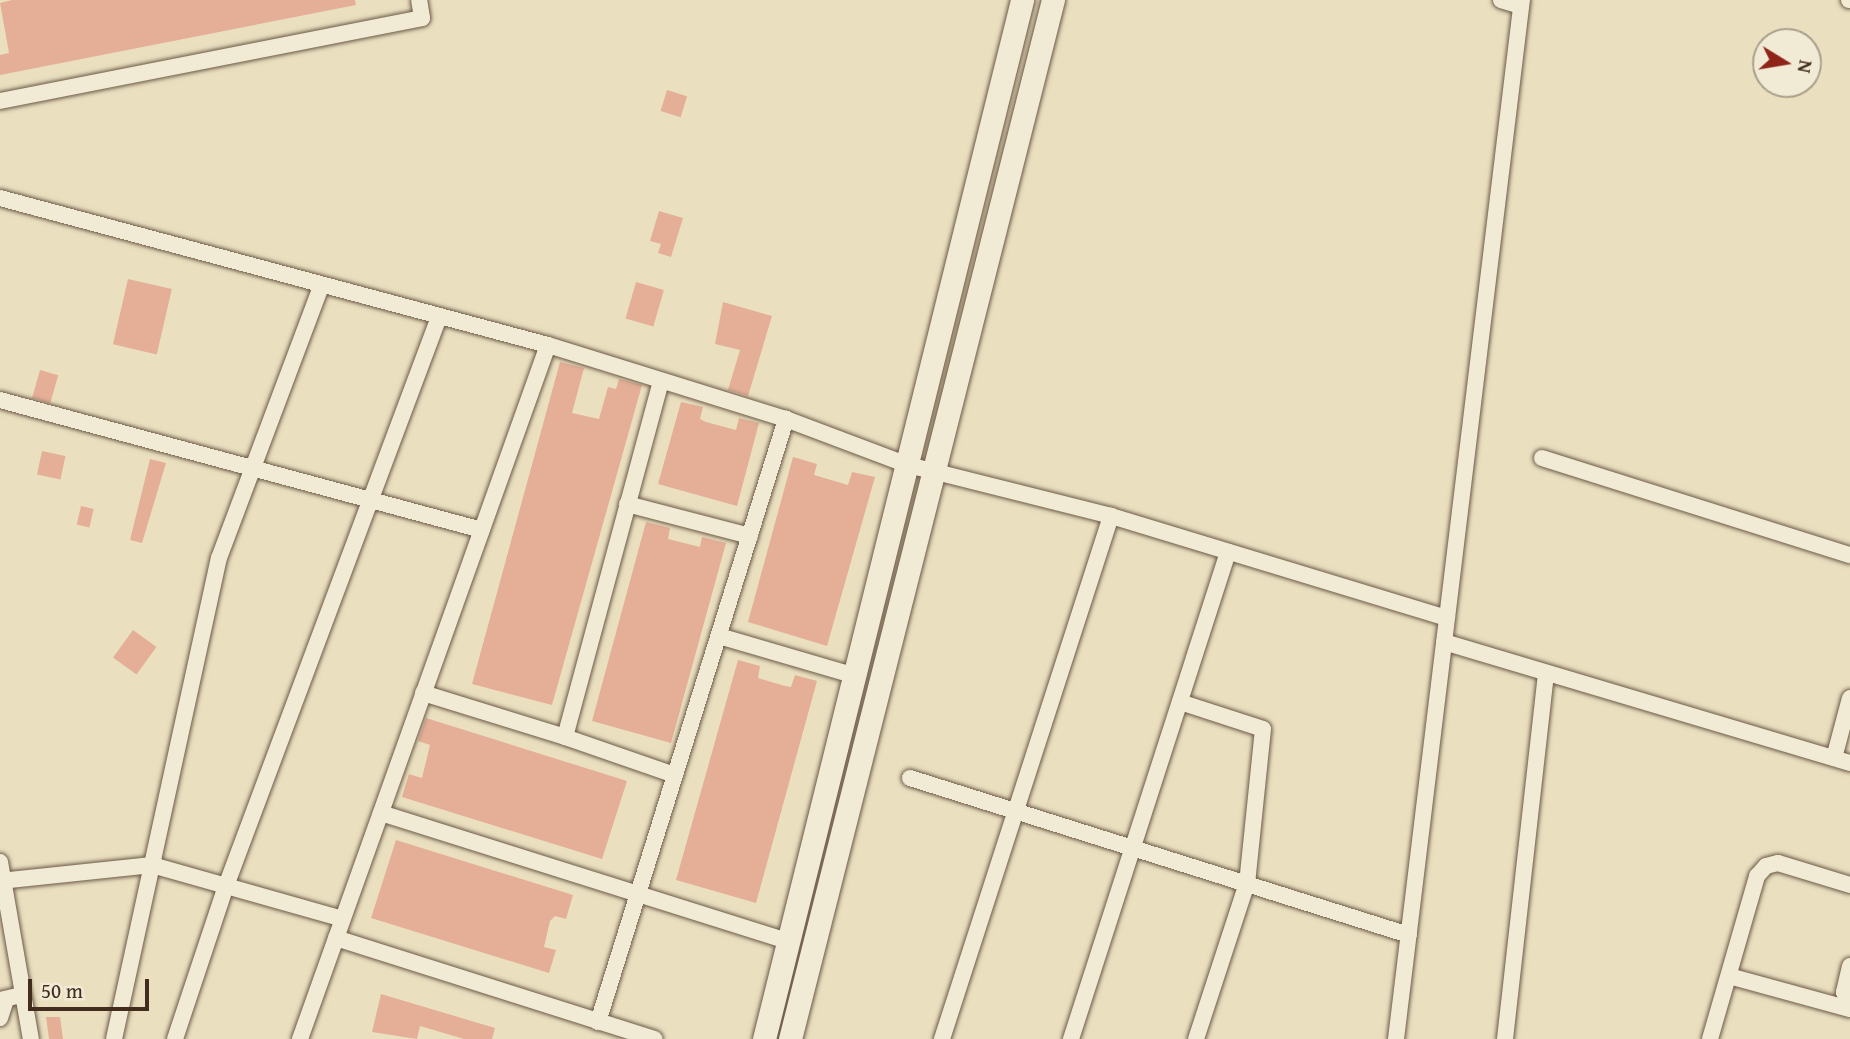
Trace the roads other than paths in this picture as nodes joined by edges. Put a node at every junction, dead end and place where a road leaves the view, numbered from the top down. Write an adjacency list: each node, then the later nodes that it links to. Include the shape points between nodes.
1 (419, 0): 6 (street, via 422,18)
2 (1022, 0): 15 (street)
3 (1053, 0): 17 (street)
4 (1501, 0): 5 (street)
5 (1522, 3): 25 (street)
6 (0, 101)
7 (0, 198): 8 (street)
8 (321, 287): 9 (street); 16 (street)
9 (439, 317): 10 (street); 18 (street)
10 (548, 345): 11 (street); 21 (street)
11 (661, 382): 13 (street); 19 (street)
12 (0, 400): 16 (street)
13 (786, 419): 15 (street); 22 (street)
14 (1542, 458): 24 (street)
15 (908, 465): 17 (street); 29 (street)
16 (252, 471): 18 (street); 41 (street, via 219,558)
17 (933, 471): 20 (street); 64 (street)
18 (370, 502): 21 (street); 45 (street)
19 (628, 504): 22 (street); 33 (street)
20 (1111, 516): 23 (street); 37 (street)
21 (482, 530): 30 (street)
22 (750, 536): 26 (street)
23 (1228, 552): 25 (street); 32 (street)
24 (1850, 555)
25 (1447, 618): 27 (street)
26 (719, 636): 29 (street); 35 (street)
27 (1444, 642): 28 (street); 48 (street)
28 (1546, 673): 34 (street); 69 (street)
29 (856, 676): 50 (street)
30 (424, 693): 33 (street); 38 (street)
31 (1850, 698): 34 (street)
32 (1180, 702): 39 (street); 43 (street, via 1263,729)
33 (565, 737): 35 (street)
34 (1842, 760)
35 (675, 775): 46 (street)
36 (910, 778): 37 (street)
37 (1016, 810): 39 (street); 65 (street)
38 (381, 813): 46 (street); 47 (street)
39 (1133, 847): 43 (street); 66 (street)
40 (0, 862): 42 (street)
41 (152, 865): 42 (street); 45 (street); 59 (street)
42 (2, 881): 53 (street)
43 (1247, 883): 48 (street); 67 (street)
44 (1850, 885): 52 (street, via 1778,863 1766,866 1757,876)
45 (226, 886): 47 (street); 60 (street)
46 (638, 894): 50 (street); 56 (street)
47 (343, 919): 49 (street)
48 (1409, 935): 68 (street)
49 (336, 938): 56 (street); 61 (street)
50 (791, 942): 63 (street)
51 (1850, 966): 54 (street, via 1844,992)
52 (1729, 976): 54 (street); 70 (street)
53 (10, 998): 55 (street); 58 (street)
54 (1850, 1008)
55 (0, 1018)
56 (598, 1022): 57 (street)
57 (619, 1034): 62 (street)
58 (30, 1039)
59 (114, 1039)
60 (175, 1039)
61 (300, 1039)
62 (654, 1039)
63 (764, 1039)
64 (790, 1039)
65 (942, 1039)
66 (1071, 1039)
67 (1196, 1039)
68 (1396, 1039)
69 (1505, 1039)
70 (1710, 1039)

